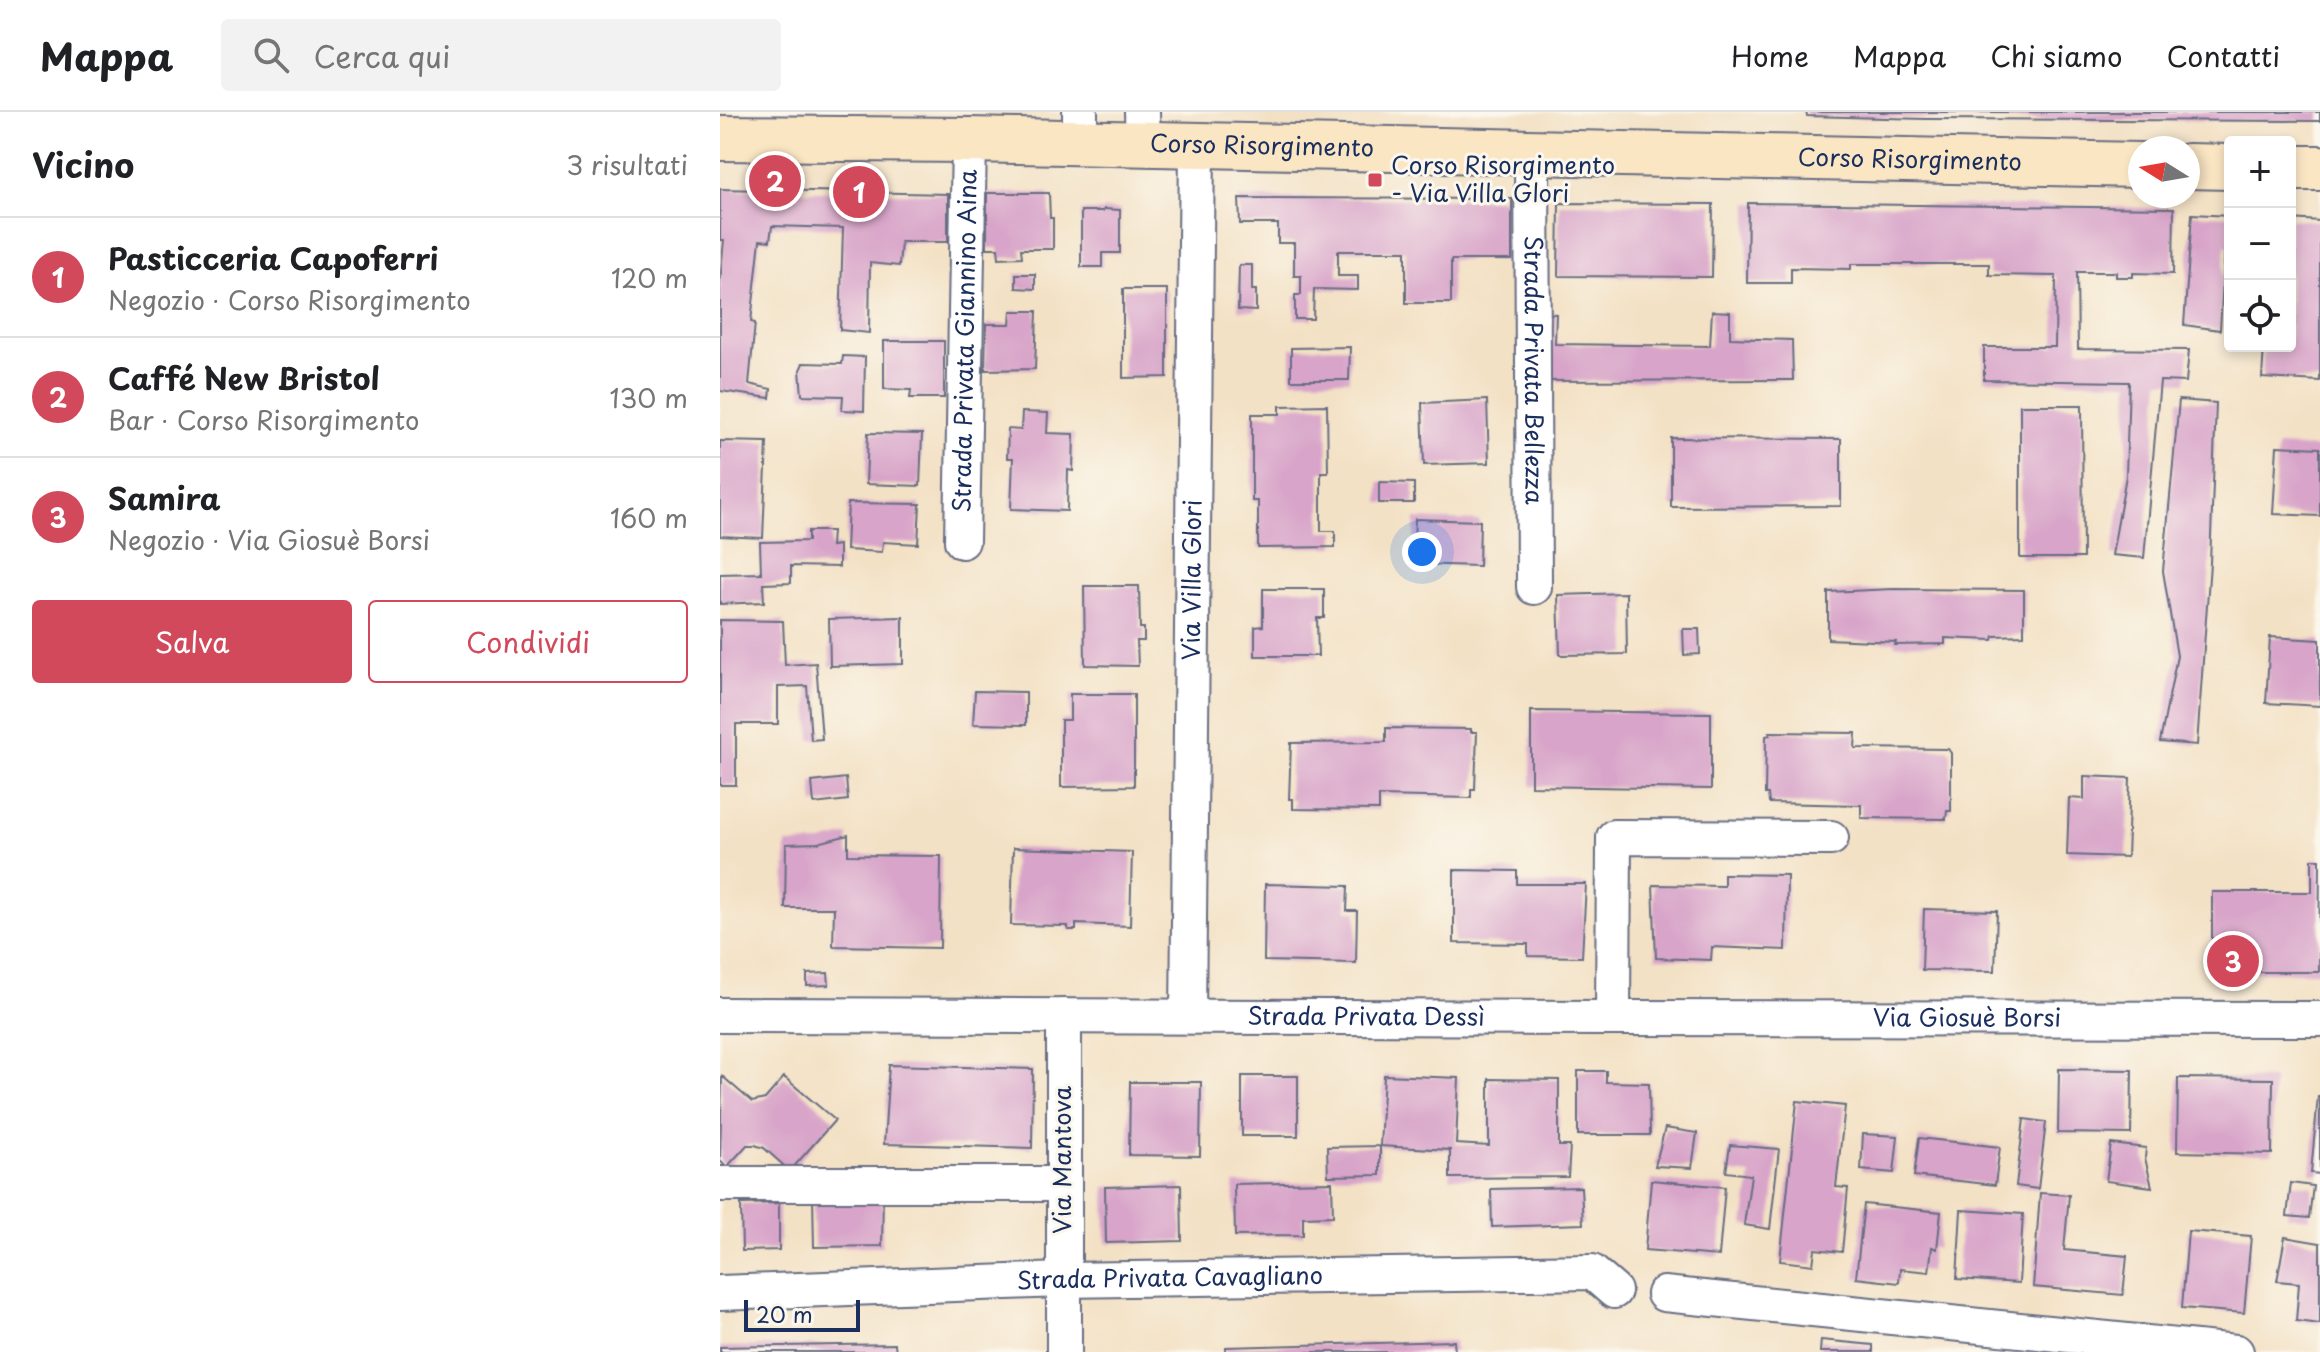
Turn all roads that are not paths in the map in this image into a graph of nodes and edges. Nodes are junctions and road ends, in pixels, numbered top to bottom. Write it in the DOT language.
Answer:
graph roads {
  1 [pos="833,125"];
  2 [pos="1080,127"];
  3 [pos="1142,128"];
  4 [pos="720,138"];
  5 [pos="969,140"];
  6 [pos="1197,145"];
  7 [pos="1532,152"];
  8 [pos="2128,165"];
  9 [pos="2200,166"];
  10 [pos="2224,167"];
  11 [pos="2296,168"];
  12 [pos="2320,168"];
  13 [pos="962,541"];
  14 [pos="1534,587"];
  15 [pos="1831,838"];
  16 [pos="720,1015"];
  17 [pos="1064,1016"];
  18 [pos="1188,1016"];
  19 [pos="1613,1018"];
  20 [pos="2320,1019"];
  21 [pos="720,1184"];
  22 [pos="1062,1184"];
  23 [pos="1062,1280"];
  24 [pos="1614,1291"];
  25 [pos="720,1293"];
  26 [pos="1664,1294"];
  27 [pos="1064,1352"];
  28 [pos="2236,1352"];
  1 -- 4 [label="main road, Corso Risorgimento"];
  1 -- 5 [label="main road, Corso Risorgimento"];
  2 -- 3 [label="main road, Corso Risorgimento"];
  2 -- 5 [label="main road, Corso Risorgimento"];
  3 -- 6 [label="main road, Corso Risorgimento"];
  5 -- 13 [label="street, Strada Privata Giannino Aina"];
  6 -- 7 [label="main road, Corso Risorgimento"];
  6 -- 18 [label="street, Via Villa Glori"];
  7 -- 8 [label="main road, Corso Risorgimento"];
  7 -- 14 [label="street, Strada Privata Bellezza"];
  9 -- 10 [label="main road"];
  11 -- 12 [label="main road"];
  15 -- 19 [label="street"];
  16 -- 17 [label="street, Strada Privata Dessì"];
  17 -- 18 [label="street, Strada Privata Dessì"];
  17 -- 22 [label="street, Via Mantova"];
  18 -- 19 [label="street, Strada Privata Dessì"];
  19 -- 20 [label="street, Via Giosuè Borsi"];
  21 -- 22 [label="street"];
  22 -- 23 [label="street, Via Mantova"];
  23 -- 24 [label="street, Strada Privata Cavagliano"];
  23 -- 25 [label="street, Strada Privata Cavagliano"];
  23 -- 27 [label="street, Via Mantova"];
  26 -- 28 [label="street"];
}
